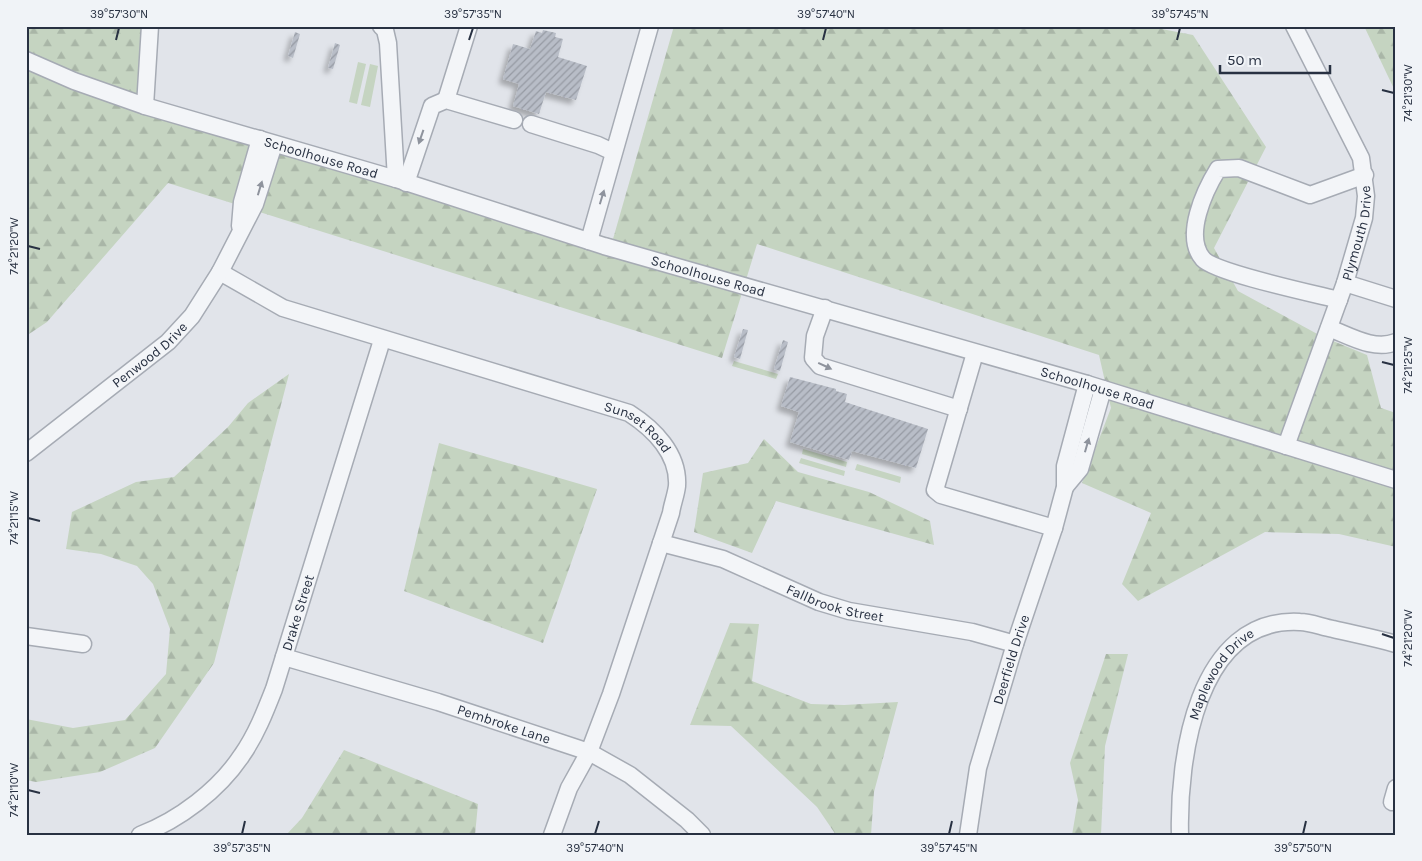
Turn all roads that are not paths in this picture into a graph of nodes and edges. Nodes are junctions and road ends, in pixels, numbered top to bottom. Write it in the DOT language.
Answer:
graph roads {
  1 [pos="150,26"];
  2 [pos="381,26"];
  3 [pos="469,26"];
  4 [pos="650,26"];
  5 [pos="1294,26"];
  6 [pos="26,60"];
  7 [pos="446,100"];
  8 [pos="145,106"];
  9 [pos="514,120"];
  10 [pos="531,124"];
  11 [pos="267,142"];
  12 [pos="613,152"];
  13 [pos="1365,175"];
  14 [pos="401,181"];
  15 [pos="589,241"];
  16 [pos="220,272"];
  17 [pos="1345,283"];
  18 [pos="1396,299"];
  19 [pos="1339,300"];
  20 [pos="825,308"];
  21 [pos="1329,328"];
  22 [pos="382,340"];
  23 [pos="1396,342"];
  24 [pos="975,352"];
  25 [pos="1095,387"];
  26 [pos="959,408"];
  27 [pos="1286,446"];
  28 [pos="26,454"];
  29 [pos="1396,480"];
  30 [pos="1054,528"];
  31 [pos="661,543"];
  32 [pos="26,636"];
  33 [pos="83,644"];
  34 [pos="1015,644"];
  35 [pos="1396,644"];
  36 [pos="284,656"];
  37 [pos="589,752"];
  38 [pos="140,835"];
  39 [pos="552,835"];
  40 [pos="702,835"];
  41 [pos="968,835"];
  42 [pos="1180,835"];
  1 -- 8 [label="street"];
  2 -- 14 [label="street"];
  3 -- 7 [label="street"];
  4 -- 12 [label="street"];
  5 -- 13 [label="street, Plymouth Drive"];
  6 -- 8 [label="street, Schoolhouse Road"];
  7 -- 9 [label="street"];
  7 -- 14 [label="street, one-way"];
  8 -- 11 [label="street, Schoolhouse Road"];
  10 -- 12 [label="street"];
  11 -- 14 [label="street, Schoolhouse Road"];
  11 -- 16 [label="street, Penwood Drive"];
  15 -- 12 [label="street, one-way"];
  13 -- 17 [label="street, Plymouth Drive"];
  13 -- 19 [label="street"];
  14 -- 15 [label="street, Schoolhouse Road"];
  15 -- 20 [label="street, Schoolhouse Road"];
  16 -- 22 [label="street, Sunset Road"];
  16 -- 28 [label="street, Penwood Drive"];
  17 -- 18 [label="street"];
  17 -- 19 [label="street, Plymouth Drive"];
  19 -- 21 [label="street, Plymouth Drive"];
  20 -- 24 [label="street, Schoolhouse Road"];
  20 -- 26 [label="street, one-way"];
  21 -- 23 [label="street"];
  21 -- 27 [label="street, Plymouth Drive"];
  22 -- 31 [label="street, Sunset Road"];
  22 -- 36 [label="street, Drake Street"];
  24 -- 25 [label="street, Schoolhouse Road"];
  24 -- 26 [label="street"];
  25 -- 27 [label="street, Schoolhouse Road"];
  25 -- 30 [label="street, Deerfield Drive"];
  26 -- 30 [label="street"];
  27 -- 29 [label="street, Schoolhouse Road"];
  30 -- 34 [label="street, Deerfield Drive"];
  31 -- 34 [label="street, Fallbrook Street"];
  31 -- 37 [label="street, Sunset Road"];
  32 -- 33 [label="street"];
  34 -- 41 [label="street, Deerfield Drive"];
  35 -- 42 [label="street, Maplewood Drive"];
  36 -- 37 [label="street, Pembroke Lane"];
  36 -- 38 [label="street, Drake Street"];
  37 -- 39 [label="street, Sunset Road"];
  37 -- 40 [label="street, Pembroke Lane"];
}
